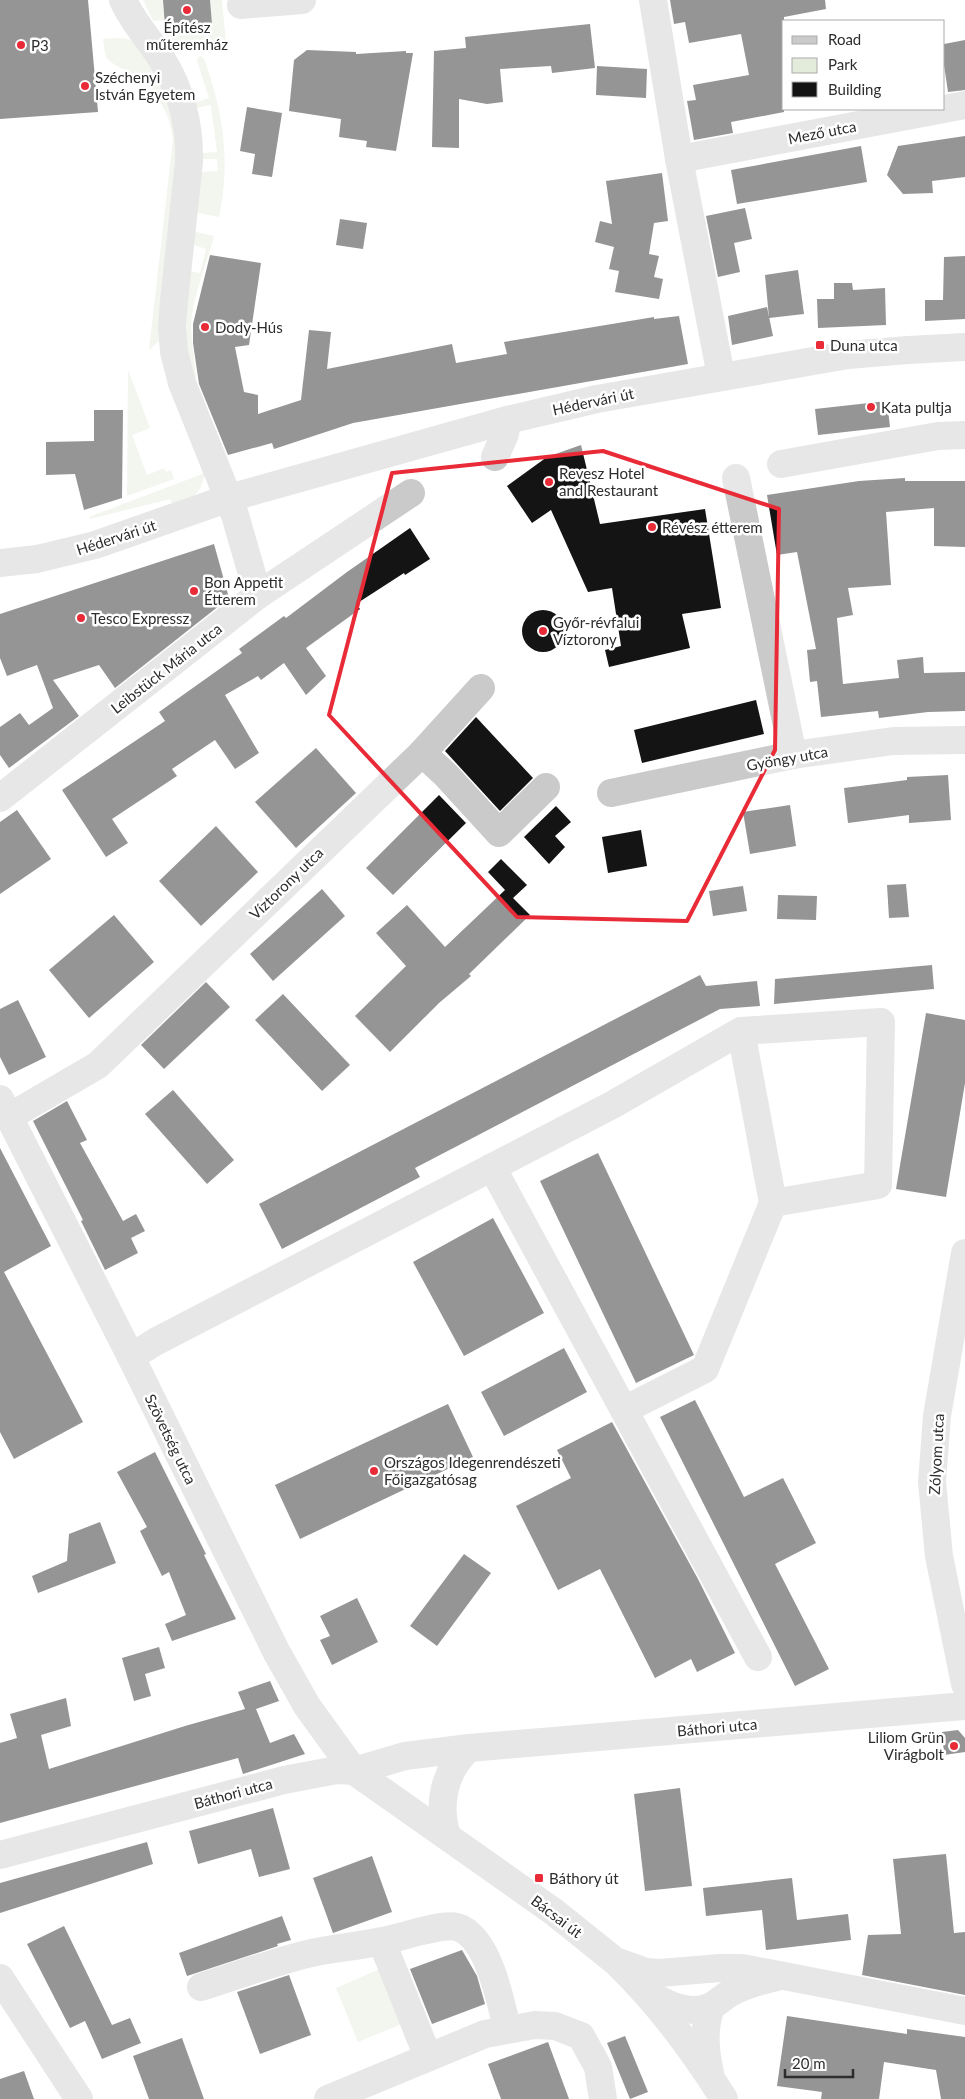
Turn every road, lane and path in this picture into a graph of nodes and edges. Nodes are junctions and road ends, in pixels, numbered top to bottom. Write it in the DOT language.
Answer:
graph roads {
  1 [pos="123,0"];
  2 [pos="302,0"];
  3 [pos="653,0"];
  4 [pos="241,5"];
  5 [pos="965,105"];
  6 [pos="945,109"];
  7 [pos="939,110"];
  8 [pos="679,159"];
  9 [pos="965,347"];
  10 [pos="721,376"];
  11 [pos="507,420"];
  12 [pos="965,435"];
  13 [pos="495,457"];
  14 [pos="781,464"];
  15 [pos="736,478"];
  16 [pos="411,493"];
  17 [pos="229,498"];
  18 [pos="0,563"];
  19 [pos="258,595"];
  20 [pos="480,688"];
  21 [pos="965,740"];
  22 [pos="422,753"];
  23 [pos="793,755"];
  24 [pos="546,786"];
  25 [pos="611,793"];
  26 [pos="0,798"];
  27 [pos="741,1031"];
  28 [pos="5,1108"];
  29 [pos="492,1167"];
  30 [pos="772,1203"];
  31 [pos="965,1254"];
  32 [pos="131,1357"];
  33 [pos="624,1410"];
  34 [pos="758,1657"];
  35 [pos="965,1684"];
  36 [pos="965,1706"];
  37 [pos="469,1748"];
  38 [pos="354,1772"];
  39 [pos="447,1836"];
  40 [pos="0,1855"];
  41 [pos="382,1942"];
  42 [pos="615,1961"];
  43 [pos="788,1976"];
  44 [pos="0,1978"];
  45 [pos="202,1987"];
  46 [pos="645,1990"];
  47 [pos="711,2007"];
  48 [pos="965,2011"];
  49 [pos="507,2029"];
  50 [pos="428,2057"];
  51 [pos="718,2089"];
  52 [pos="80,2099"];
  53 [pos="328,2099"];
  54 [pos="604,2099"];
  1 -- 17 [label="street"];
  2 -- 4 [label="street"];
  3 -- 8 [label="street"];
  5 -- 6 [label="street, Mező utca"];
  7 -- 8 [label="street, Mező utca"];
  8 -- 10 [label="street"];
  9 -- 10 [label="street, Hédervári út"];
  10 -- 11 [label="street, Hédervári út"];
  11 -- 13 [label="street"];
  11 -- 17 [label="street, Hédervári út"];
  12 -- 14 [label="street"];
  15 -- 23 [label="street"];
  16 -- 19 [label="street, Leibstück Mária utca"];
  17 -- 18 [label="street, Hédervári út"];
  17 -- 19 [label="street"];
  19 -- 26 [label="street, Leibstück Mária utca"];
  20 -- 22 [label="street, Víztorony utca"];
  21 -- 23 [label="street, Gyöngy utca"];
  22 -- 24 [label="street"];
  22 -- 28 [label="street, Víztorony utca"];
  23 -- 25 [label="street, Gyöngy utca"];
  27 -- 29 [label="street"];
  27 -- 30 [label="street"];
  27 -- 30 [label="street"];
  28 -- 32 [label="street, Szövetség utca"];
  29 -- 32 [label="street"];
  29 -- 33 [label="street"];
  30 -- 33 [label="street"];
  31 -- 35 [label="street, Zólyom utca"];
  32 -- 38 [label="street, Szövetség utca"];
  33 -- 34 [label="street"];
  36 -- 37 [label="street, Báthori utca"];
  37 -- 38 [label="street, Báthori utca"];
  37 -- 39 [label="street"];
  38 -- 39 [label="street, Bácsai út"];
  38 -- 40 [label="street, Báthori utca"];
  39 -- 42 [label="street, Bácsai út"];
  41 -- 45 [label="street"];
  41 -- 49 [label="street"];
  41 -- 50 [label="street"];
  42 -- 43 [label="street, Bácsai út"];
  42 -- 46 [label="street"];
  43 -- 47 [label="street, Bácsai út"];
  43 -- 48 [label="street, Bácsai út"];
  44 -- 52 [label="street"];
  46 -- 47 [label="street"];
  46 -- 51 [label="street"];
  47 -- 51 [label="street"];
  49 -- 50 [label="street"];
  49 -- 54 [label="street"];
  50 -- 53 [label="street"];
}
